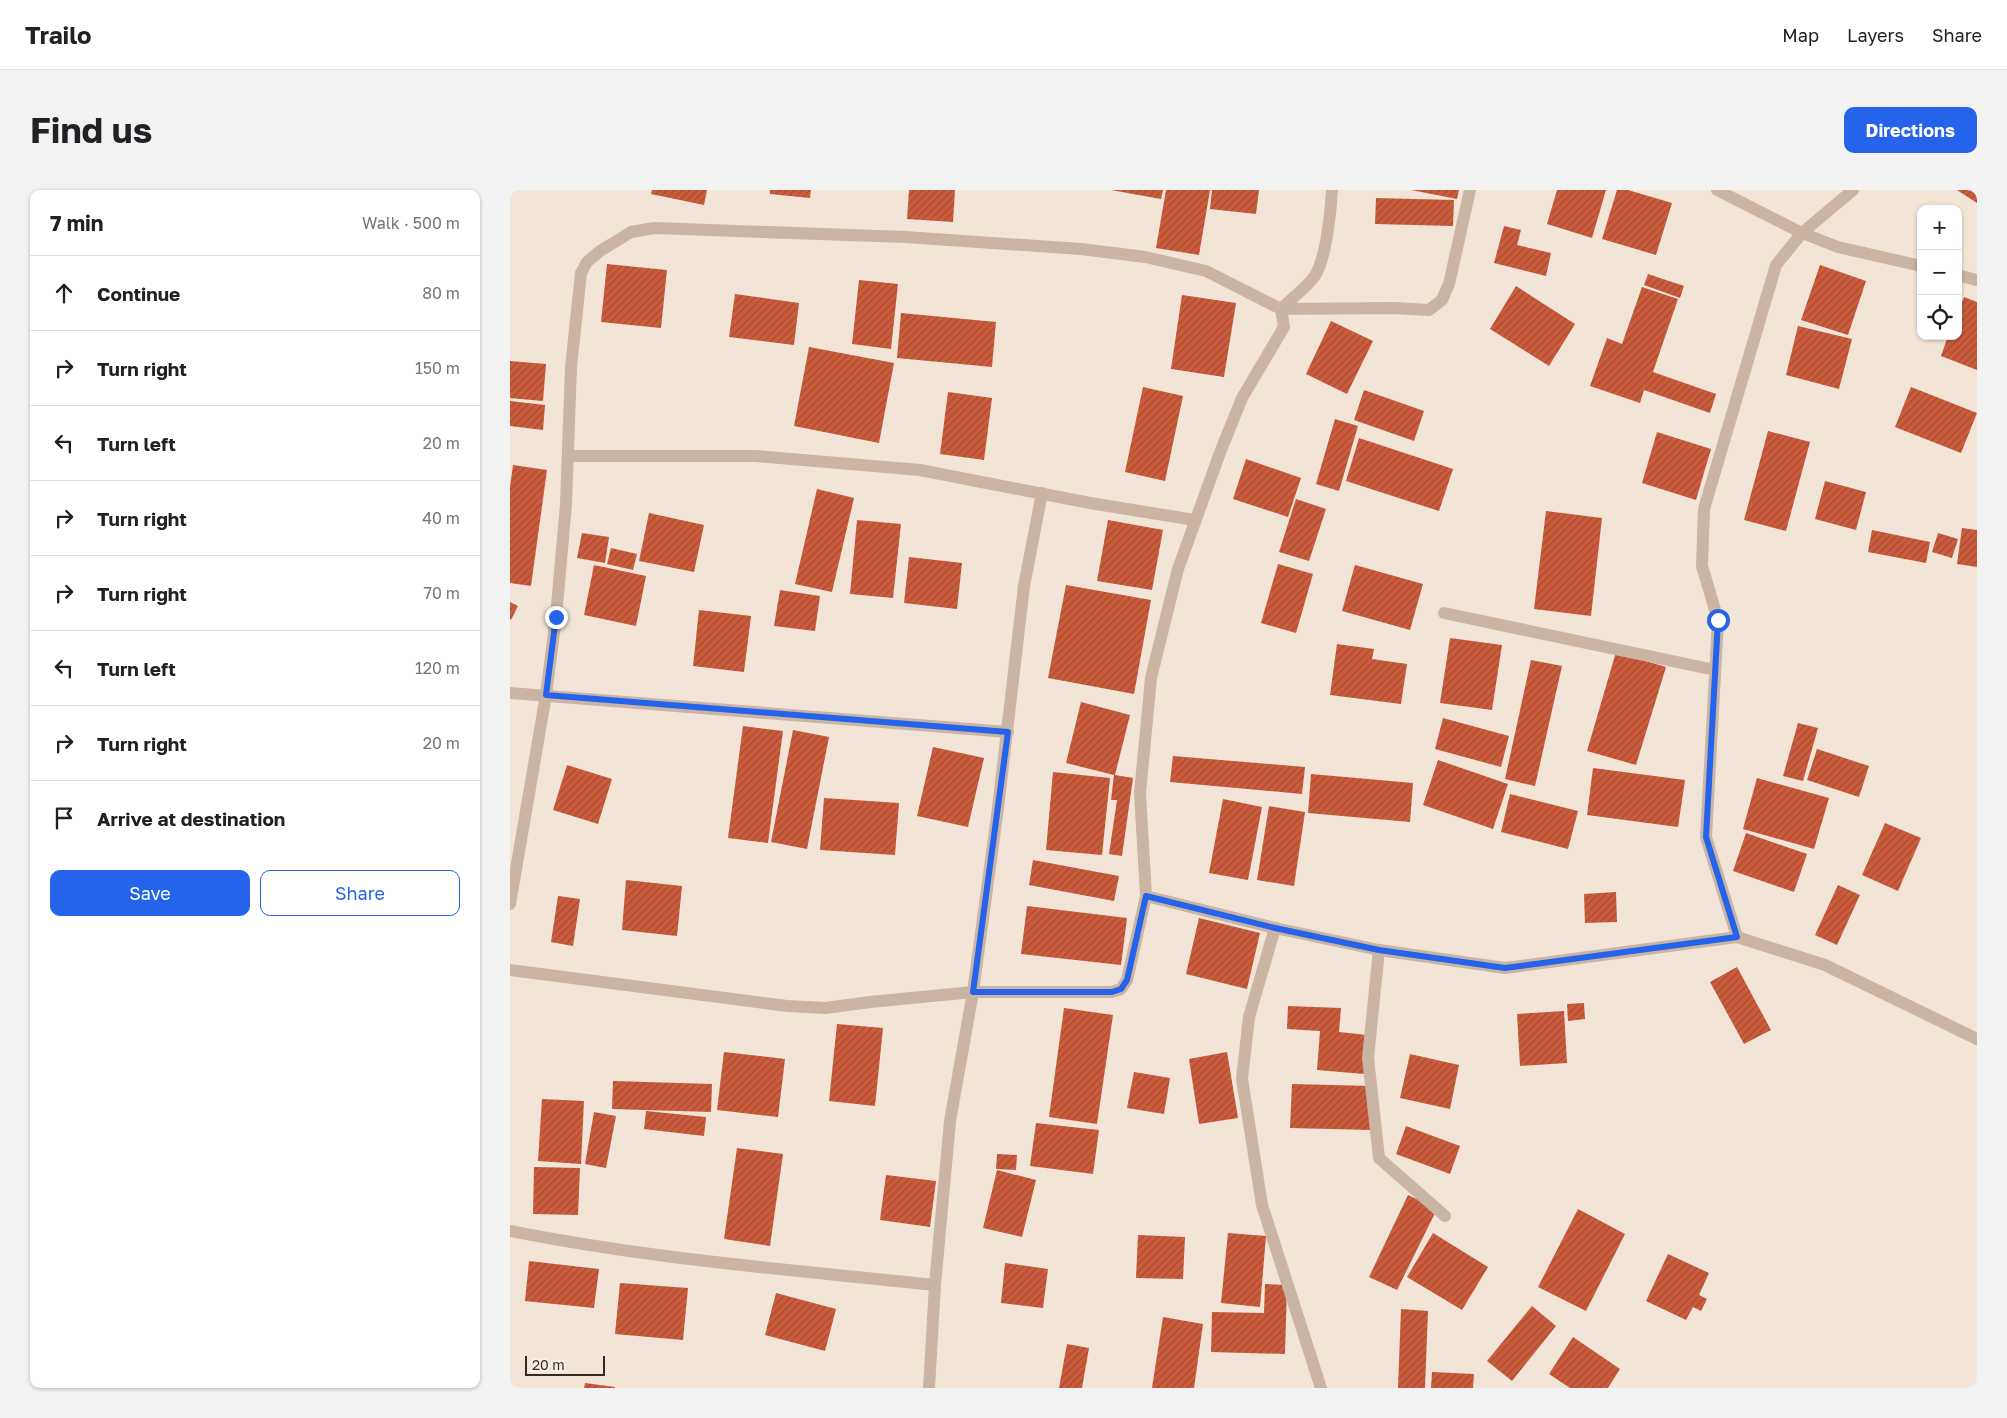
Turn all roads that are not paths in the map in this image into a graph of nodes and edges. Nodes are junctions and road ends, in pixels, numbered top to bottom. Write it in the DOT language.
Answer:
graph roads {
  1 [pos="1332,190"];
  2 [pos="1470,190"];
  3 [pos="1717,190"];
  4 [pos="1853,190"];
  5 [pos="1802,233"];
  6 [pos="1917,265"];
  7 [pos="1962,276"];
  8 [pos="1976,280"];
  9 [pos="1280,309"];
  10 [pos="569,456"];
  11 [pos="1042,493"];
  12 [pos="1195,520"];
  13 [pos="1444,613"];
  14 [pos="1715,670"];
  15 [pos="510,693"];
  16 [pos="546,695"];
  17 [pos="1008,732"];
  18 [pos="1146,896"];
  19 [pos="510,904"];
  20 [pos="1275,928"];
  21 [pos="1737,937"];
  22 [pos="1379,950"];
  23 [pos="510,970"];
  24 [pos="973,992"];
  25 [pos="1977,1039"];
  26 [pos="1445,1216"];
  27 [pos="510,1231"];
  28 [pos="935,1285"];
  29 [pos="929,1388"];
  30 [pos="1321,1388"];
  1 -- 9 [label="street"];
  2 -- 9 [label="street"];
  3 -- 5 [label="street"];
  4 -- 5 [label="street"];
  5 -- 6 [label="street"];
  5 -- 14 [label="street"];
  7 -- 8 [label="street"];
  9 -- 10 [label="street"];
  9 -- 12 [label="street"];
  10 -- 11 [label="street"];
  10 -- 16 [label="street"];
  11 -- 12 [label="street"];
  11 -- 17 [label="street"];
  12 -- 18 [label="street"];
  13 -- 14 [label="street"];
  14 -- 21 [label="street"];
  15 -- 16 [label="street"];
  16 -- 17 [label="street"];
  16 -- 19 [label="street"];
  17 -- 24 [label="street"];
  18 -- 20 [label="street"];
  18 -- 24 [label="street"];
  20 -- 22 [label="street"];
  20 -- 30 [label="street"];
  21 -- 22 [label="street"];
  21 -- 25 [label="street"];
  22 -- 26 [label="street"];
  23 -- 24 [label="street"];
  24 -- 28 [label="street"];
  27 -- 28 [label="street"];
  28 -- 29 [label="street"];
}
